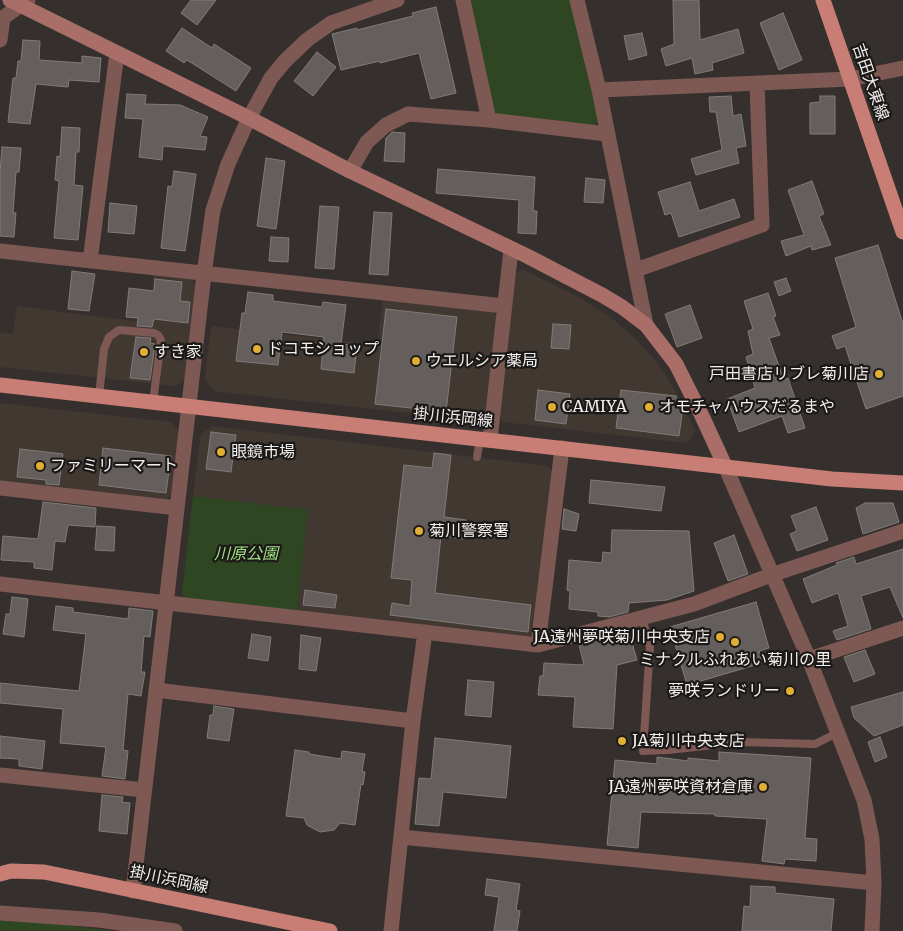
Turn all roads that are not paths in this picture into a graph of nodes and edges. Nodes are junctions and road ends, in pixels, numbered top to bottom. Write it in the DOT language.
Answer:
graph roads {
  1 [pos="396,0"];
  2 [pos="463,0"];
  3 [pos="577,0"];
  4 [pos="823,0"];
  5 [pos="20,2"];
  6 [pos="1,19"];
  7 [pos="0,40"];
  8 [pos="118,53"];
  9 [pos="903,68"];
  10 [pos="850,79"];
  11 [pos="757,84"];
  12 [pos="599,90"];
  13 [pos="249,118"];
  14 [pos="489,120"];
  15 [pos="607,134"];
  16 [pos="350,171"];
  17 [pos="903,232"];
  18 [pos="511,249"];
  19 [pos="0,251"];
  20 [pos="90,261"];
  21 [pos="636,270"];
  22 [pos="204,274"];
  23 [pos="504,306"];
  24 [pos="646,326"];
  25 [pos="0,385"];
  26 [pos="99,396"];
  27 [pos="153,402"];
  28 [pos="190,406"];
  29 [pos="485,439"];
  30 [pos="562,448"];
  31 [pos="477,457"];
  32 [pos="725,466"];
  33 [pos="903,483"];
  34 [pos="0,488"];
  35 [pos="177,508"];
  36 [pos="903,531"];
  37 [pos="771,575"];
  38 [pos="0,584"];
  39 [pos="166,602"];
  40 [pos="642,618"];
  41 [pos="903,628"];
  42 [pos="425,632"];
  43 [pos="538,645"];
  44 [pos="809,659"];
  45 [pos="156,690"];
  46 [pos="413,721"];
  47 [pos="837,733"];
  48 [pos="0,775"];
  49 [pos="144,790"];
  50 [pos="401,837"];
  51 [pos="0,874"];
  52 [pos="874,883"];
  53 [pos="133,891"];
  54 [pos="0,914"];
  55 [pos="175,931"];
  56 [pos="330,931"];
  57 [pos="391,931"];
  58 [pos="872,931"];
  1 -- 13 [label="street"];
  2 -- 14 [label="street"];
  3 -- 12 [label="street"];
  4 -- 10 [label="main road, 吉田大東線"];
  5 -- 6 [label="street"];
  5 -- 8 [label="street"];
  6 -- 7 [label="street"];
  8 -- 13 [label="street"];
  8 -- 20 [label="street"];
  9 -- 10 [label="street"];
  10 -- 11 [label="street"];
  10 -- 17 [label="main road, 吉田大東線"];
  11 -- 12 [label="street"];
  11 -- 21 [label="street"];
  12 -- 15 [label="street"];
  13 -- 16 [label="street"];
  13 -- 22 [label="street"];
  14 -- 15 [label="street"];
  14 -- 16 [label="street"];
  15 -- 21 [label="street"];
  16 -- 18 [label="street"];
  18 -- 23 [label="street"];
  18 -- 24 [label="street"];
  19 -- 20 [label="street"];
  20 -- 22 [label="street"];
  21 -- 24 [label="street"];
  22 -- 23 [label="street"];
  22 -- 28 [label="street"];
  23 -- 29 [label="street"];
  24 -- 32 [label="street"];
  25 -- 26 [label="main road, 掛川浜岡線"];
  26 -- 27 [label="main road, 掛川浜岡線"];
  26 -- 27 [label="lane"];
  27 -- 28 [label="main road, 掛川浜岡線"];
  28 -- 29 [label="main road, 掛川浜岡線"];
  28 -- 35 [label="street"];
  29 -- 30 [label="main road, 掛川浜岡線"];
  29 -- 31 [label="lane"];
  30 -- 32 [label="main road, 掛川浜岡線"];
  30 -- 43 [label="street"];
  32 -- 33 [label="main road, 掛川浜岡線"];
  32 -- 37 [label="street"];
  34 -- 35 [label="street"];
  35 -- 39 [label="street"];
  36 -- 37 [label="street"];
  37 -- 40 [label="street"];
  37 -- 44 [label="street"];
  38 -- 39 [label="street"];
  39 -- 42 [label="street"];
  39 -- 45 [label="street"];
  40 -- 43 [label="street"];
  40 -- 47 [label="lane"];
  41 -- 44 [label="street"];
  42 -- 43 [label="street"];
  42 -- 46 [label="street"];
  44 -- 47 [label="street"];
  45 -- 46 [label="street"];
  45 -- 49 [label="street"];
  46 -- 50 [label="street"];
  47 -- 52 [label="street"];
  48 -- 49 [label="street"];
  49 -- 53 [label="street"];
  50 -- 52 [label="street"];
  50 -- 57 [label="street"];
  51 -- 53 [label="main road, 掛川浜岡線"];
  52 -- 58 [label="street"];
  53 -- 56 [label="main road, 掛川浜岡線"];
  54 -- 55 [label="street"];
}
